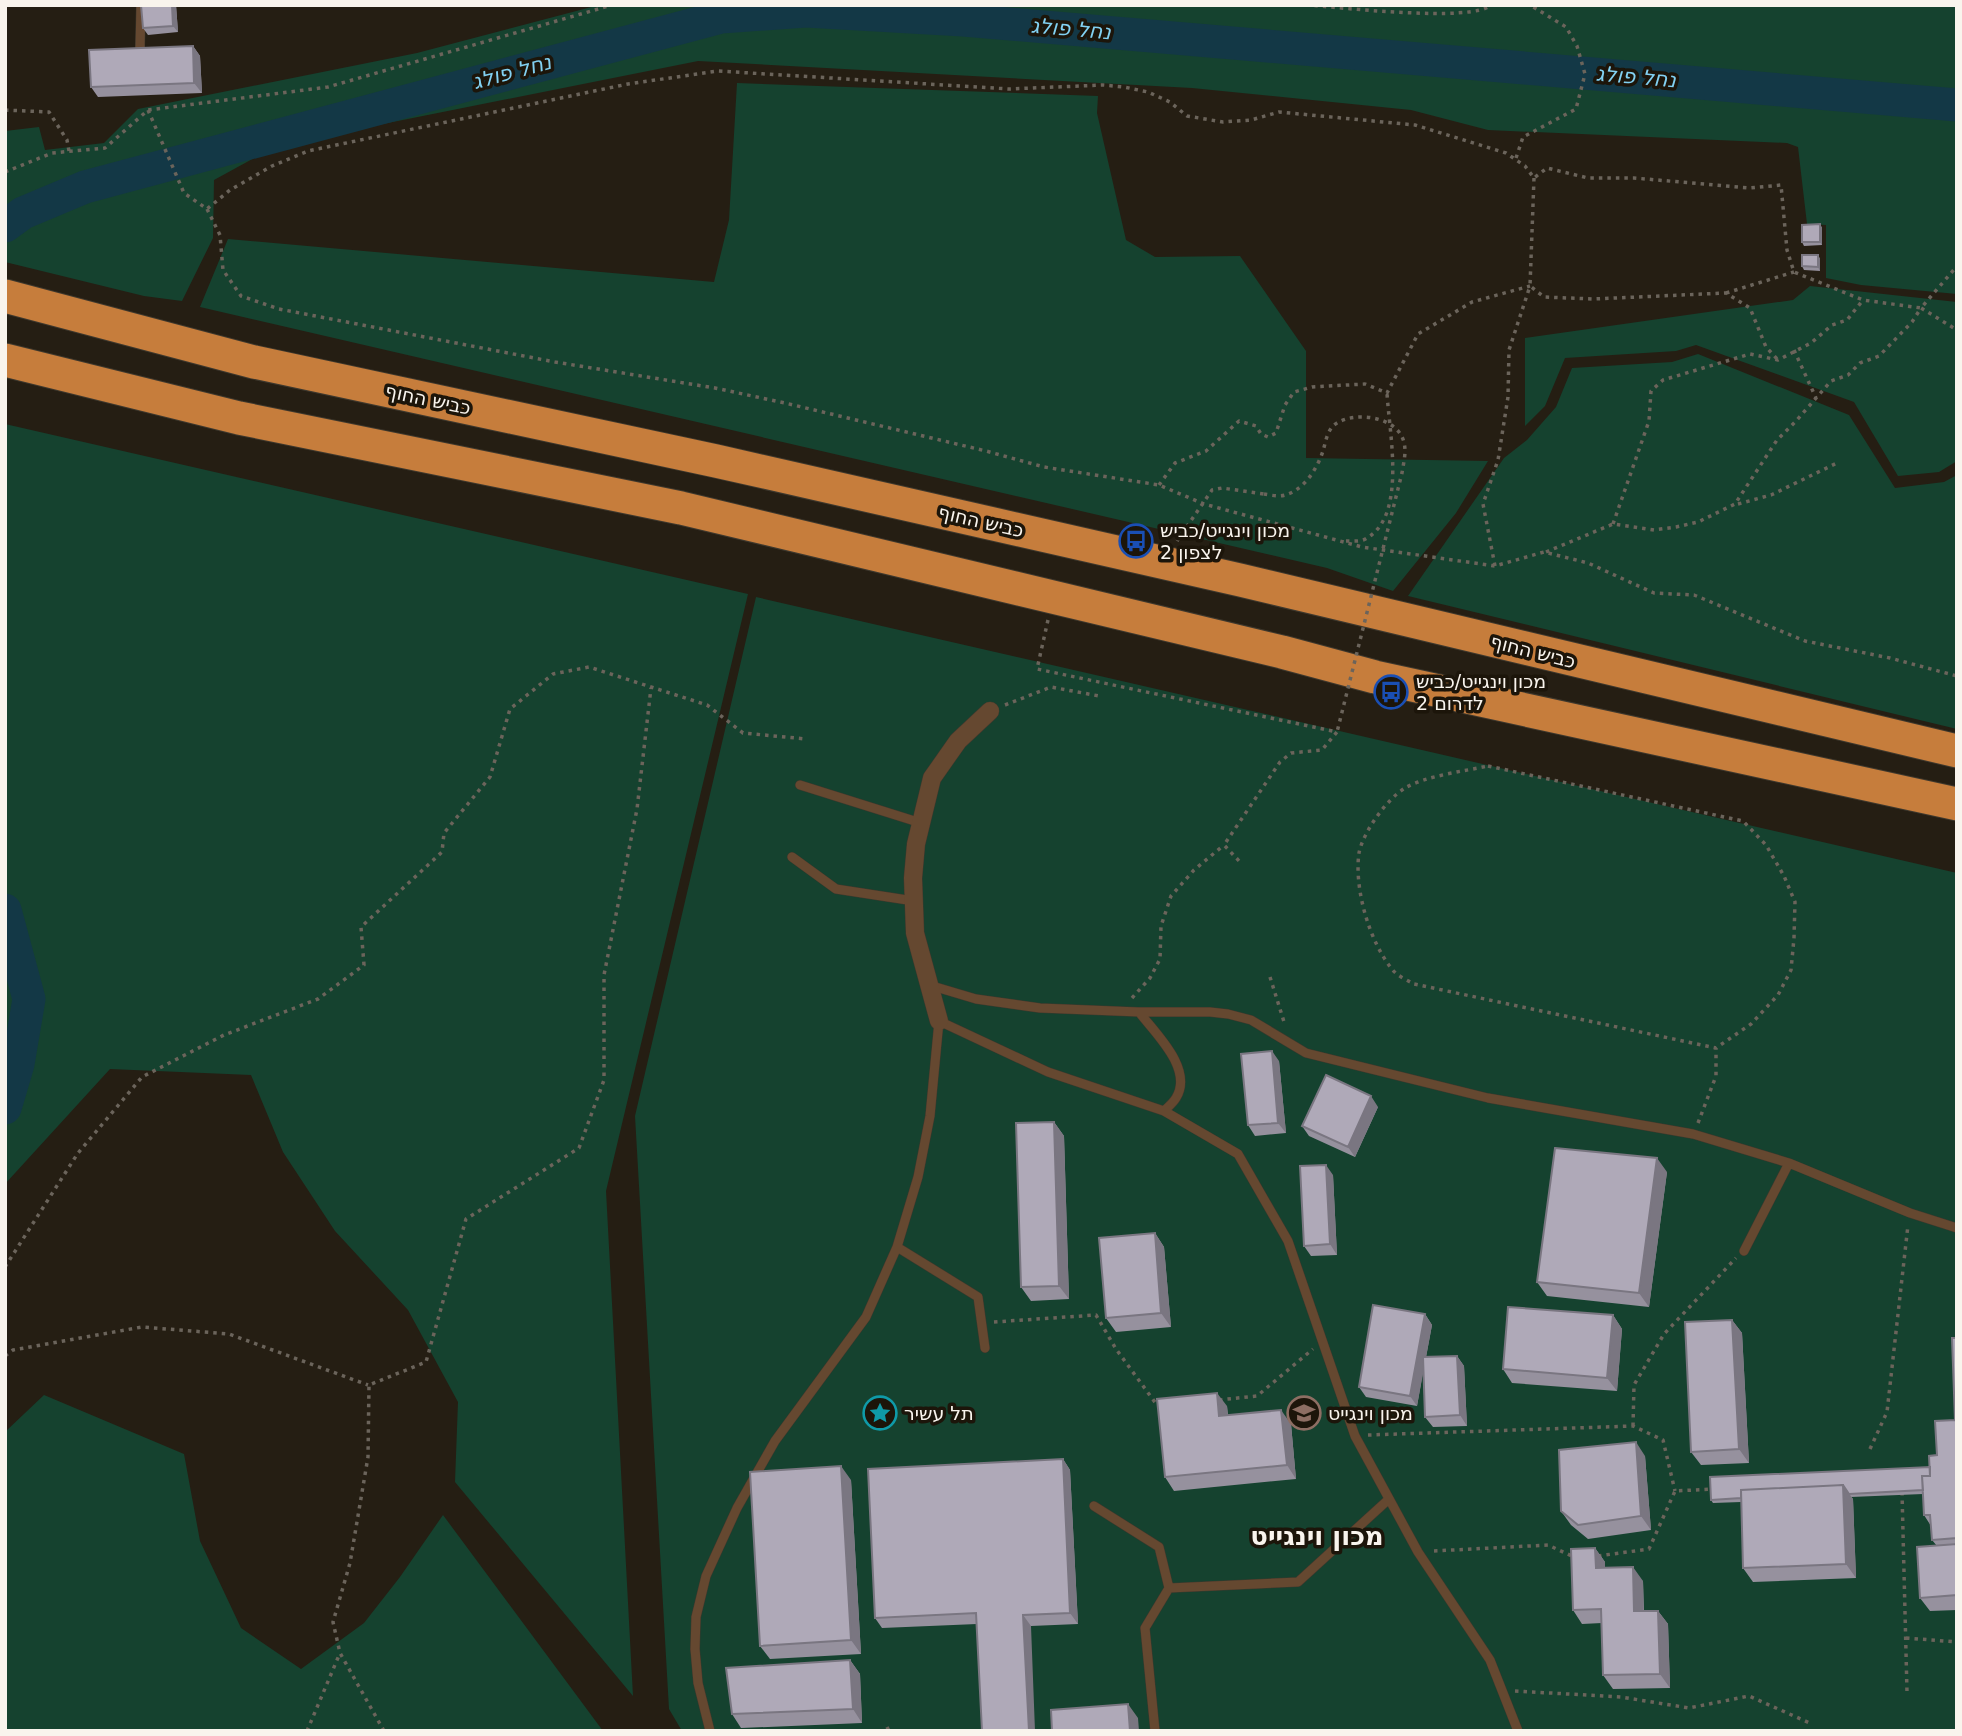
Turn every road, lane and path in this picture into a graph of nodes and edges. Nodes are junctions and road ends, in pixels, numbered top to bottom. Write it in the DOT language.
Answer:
graph roads {
  1 [pos="141,5"];
  2 [pos="612,5"];
  3 [pos="1306,5"];
  4 [pos="1491,5"];
  5 [pos="1530,5"];
  6 [pos="140,47"];
  7 [pos="5,110"];
  8 [pos="148,110"];
  9 [pos="69,151"];
  10 [pos="1516,158"];
  11 [pos="5,172"];
  12 [pos="1534,178"];
  13 [pos="207,209"];
  14 [pos="1957,266"];
  15 [pos="1794,272"];
  16 [pos="1530,286"];
  17 [pos="1726,293"];
  18 [pos="12,299"];
  19 [pos="1863,300"];
  20 [pos="1921,307"];
  21 [pos="1957,330"];
  22 [pos="1794,350"];
  23 [pos="5,360"];
  24 [pos="1778,360"];
  25 [pos="1387,393"];
  26 [pos="1816,398"];
  27 [pos="1839,462"];
  28 [pos="1159,485"];
  29 [pos="1204,504"];
  30 [pos="1735,504"];
  31 [pos="1613,524"];
  32 [pos="1340,542"];
  33 [pos="1544,552"];
  34 [pos="1161,562"];
  35 [pos="1495,566"];
  36 [pos="1053,598"];
  37 [pos="1957,676"];
  38 [pos="651,688"];
  39 [pos="1099,696"];
  40 [pos="990,712"];
  41 [pos="1337,732"];
  42 [pos="806,739"];
  43 [pos="1957,751"];
  44 [pos="800,785"];
  45 [pos="1957,804"];
  46 [pos="921,822"];
  47 [pos="1224,845"];
  48 [pos="792,857"];
  49 [pos="1241,863"];
  50 [pos="914,901"];
  51 [pos="1270,977"];
  52 [pos="928,985"];
  53 [pos="1116,1011"];
  54 [pos="1139,1012"];
  55 [pos="939,1021"];
  56 [pos="1291,1043"];
  57 [pos="1716,1048"];
  58 [pos="1164,1111"];
  59 [pos="1693,1134"];
  60 [pos="1788,1163"];
  61 [pos="1910,1213"];
  62 [pos="1957,1228"];
  63 [pos="897,1247"];
  64 [pos="1744,1251"];
  65 [pos="5,1267"];
  66 [pos="981,1323"];
  67 [pos="1321,1342"];
  68 [pos="985,1348"];
  69 [pos="5,1356"];
  70 [pos="369,1385"];
  71 [pos="1207,1401"];
  72 [pos="1170,1404"];
  73 [pos="1633,1426"];
  74 [pos="1355,1436"];
  75 [pos="1870,1448"];
  76 [pos="1715,1489"];
  77 [pos="1675,1492"];
  78 [pos="1902,1492"];
  79 [pos="1389,1499"];
  80 [pos="1094,1506"];
  81 [pos="1418,1552"];
  82 [pos="1589,1557"];
  83 [pos="1577,1559"];
  84 [pos="1169,1588"];
  85 [pos="1906,1638"];
  86 [pos="1957,1642"];
  87 [pos="340,1653"];
  88 [pos="1502,1690"];
  89 [pos="1907,1692"];
  90 [pos="1812,1724"];
  91 [pos="307,1731"];
  92 [pos="384,1731"];
  93 [pos="710,1731"];
  94 [pos="1155,1731"];
  95 [pos="1518,1731"];
  1 -- 6 [label="lane"];
  2 -- 8 [label="path"];
  3 -- 4 [label="path"];
  5 -- 10 [label="path"];
  7 -- 9 [label="path"];
  8 -- 9 [label="path"];
  8 -- 13 [label="path"];
  9 -- 11 [label="path"];
  10 -- 12 [label="path"];
  10 -- 13 [label="path"];
  12 -- 15 [label="path"];
  12 -- 16 [label="path"];
  13 -- 28 [label="path"];
  14 -- 20 [label="path"];
  15 -- 17 [label="path"];
  15 -- 19 [label="path"];
  16 -- 17 [label="path"];
  16 -- 25 [label="path"];
  16 -- 35 [label="path"];
  17 -- 24 [label="path"];
  18 -- 34 [label="highway, כביש החוף"];
  19 -- 20 [label="path"];
  19 -- 22 [label="path"];
  20 -- 21 [label="path"];
  20 -- 26 [label="path"];
  22 -- 24 [label="path"];
  22 -- 26 [label="path"];
  23 -- 36 [label="highway"];
  24 -- 31 [label="path"];
  25 -- 28 [label="path"];
  25 -- 32 [label="path"];
  26 -- 30 [label="path"];
  27 -- 30 [label="path"];
  28 -- 29 [label="path"];
  29 -- 32 [label="path"];
  29 -- 34 [label="path"];
  29 -- 41 [label="path, bridge"];
  30 -- 31 [label="path"];
  31 -- 33 [label="path"];
  32 -- 35 [label="path"];
  33 -- 35 [label="path"];
  33 -- 37 [label="path"];
  34 -- 43 [label="highway, כביש החוף"];
  36 -- 41 [label="path"];
  36 -- 45 [label="highway"];
  38 -- 42 [label="path"];
  38 -- 65 [label="path"];
  38 -- 70 [label="path"];
  39 -- 40 [label="path"];
  40 -- 46 [label="street"];
  41 -- 47 [label="path"];
  44 -- 46 [label="lane"];
  46 -- 50 [label="street"];
  47 -- 49 [label="path"];
  47 -- 53 [label="path"];
  48 -- 50 [label="lane"];
  50 -- 52 [label="street"];
  51 -- 56 [label="path"];
  52 -- 53 [label="lane"];
  52 -- 55 [label="street"];
  53 -- 54 [label="lane"];
  54 -- 56 [label="lane"];
  54 -- 58 [label="lane"];
  55 -- 58 [label="lane"];
  55 -- 63 [label="lane"];
  56 -- 59 [label="lane"];
  57 -- 57 [label="path"];
  57 -- 59 [label="path"];
  58 -- 67 [label="lane"];
  59 -- 60 [label="lane"];
  60 -- 61 [label="lane"];
  60 -- 64 [label="lane"];
  61 -- 62 [label="lane"];
  61 -- 75 [label="path"];
  63 -- 66 [label="lane"];
  63 -- 93 [label="lane"];
  64 -- 73 [label="path"];
  66 -- 68 [label="lane"];
  66 -- 72 [label="path"];
  67 -- 71 [label="path"];
  67 -- 74 [label="lane"];
  69 -- 70 [label="path"];
  70 -- 87 [label="path"];
  73 -- 74 [label="path"];
  73 -- 77 [label="path"];
  74 -- 79 [label="lane"];
  76 -- 77 [label="path"];
  77 -- 82 [label="path"];
  78 -- 85 [label="path"];
  79 -- 81 [label="lane"];
  79 -- 84 [label="lane"];
  80 -- 84 [label="lane"];
  81 -- 83 [label="path"];
  81 -- 88 [label="lane"];
  84 -- 94 [label="lane"];
  85 -- 86 [label="path"];
  85 -- 89 [label="path"];
  87 -- 91 [label="path"];
  87 -- 92 [label="path"];
  88 -- 90 [label="path"];
  88 -- 95 [label="lane"];
}
